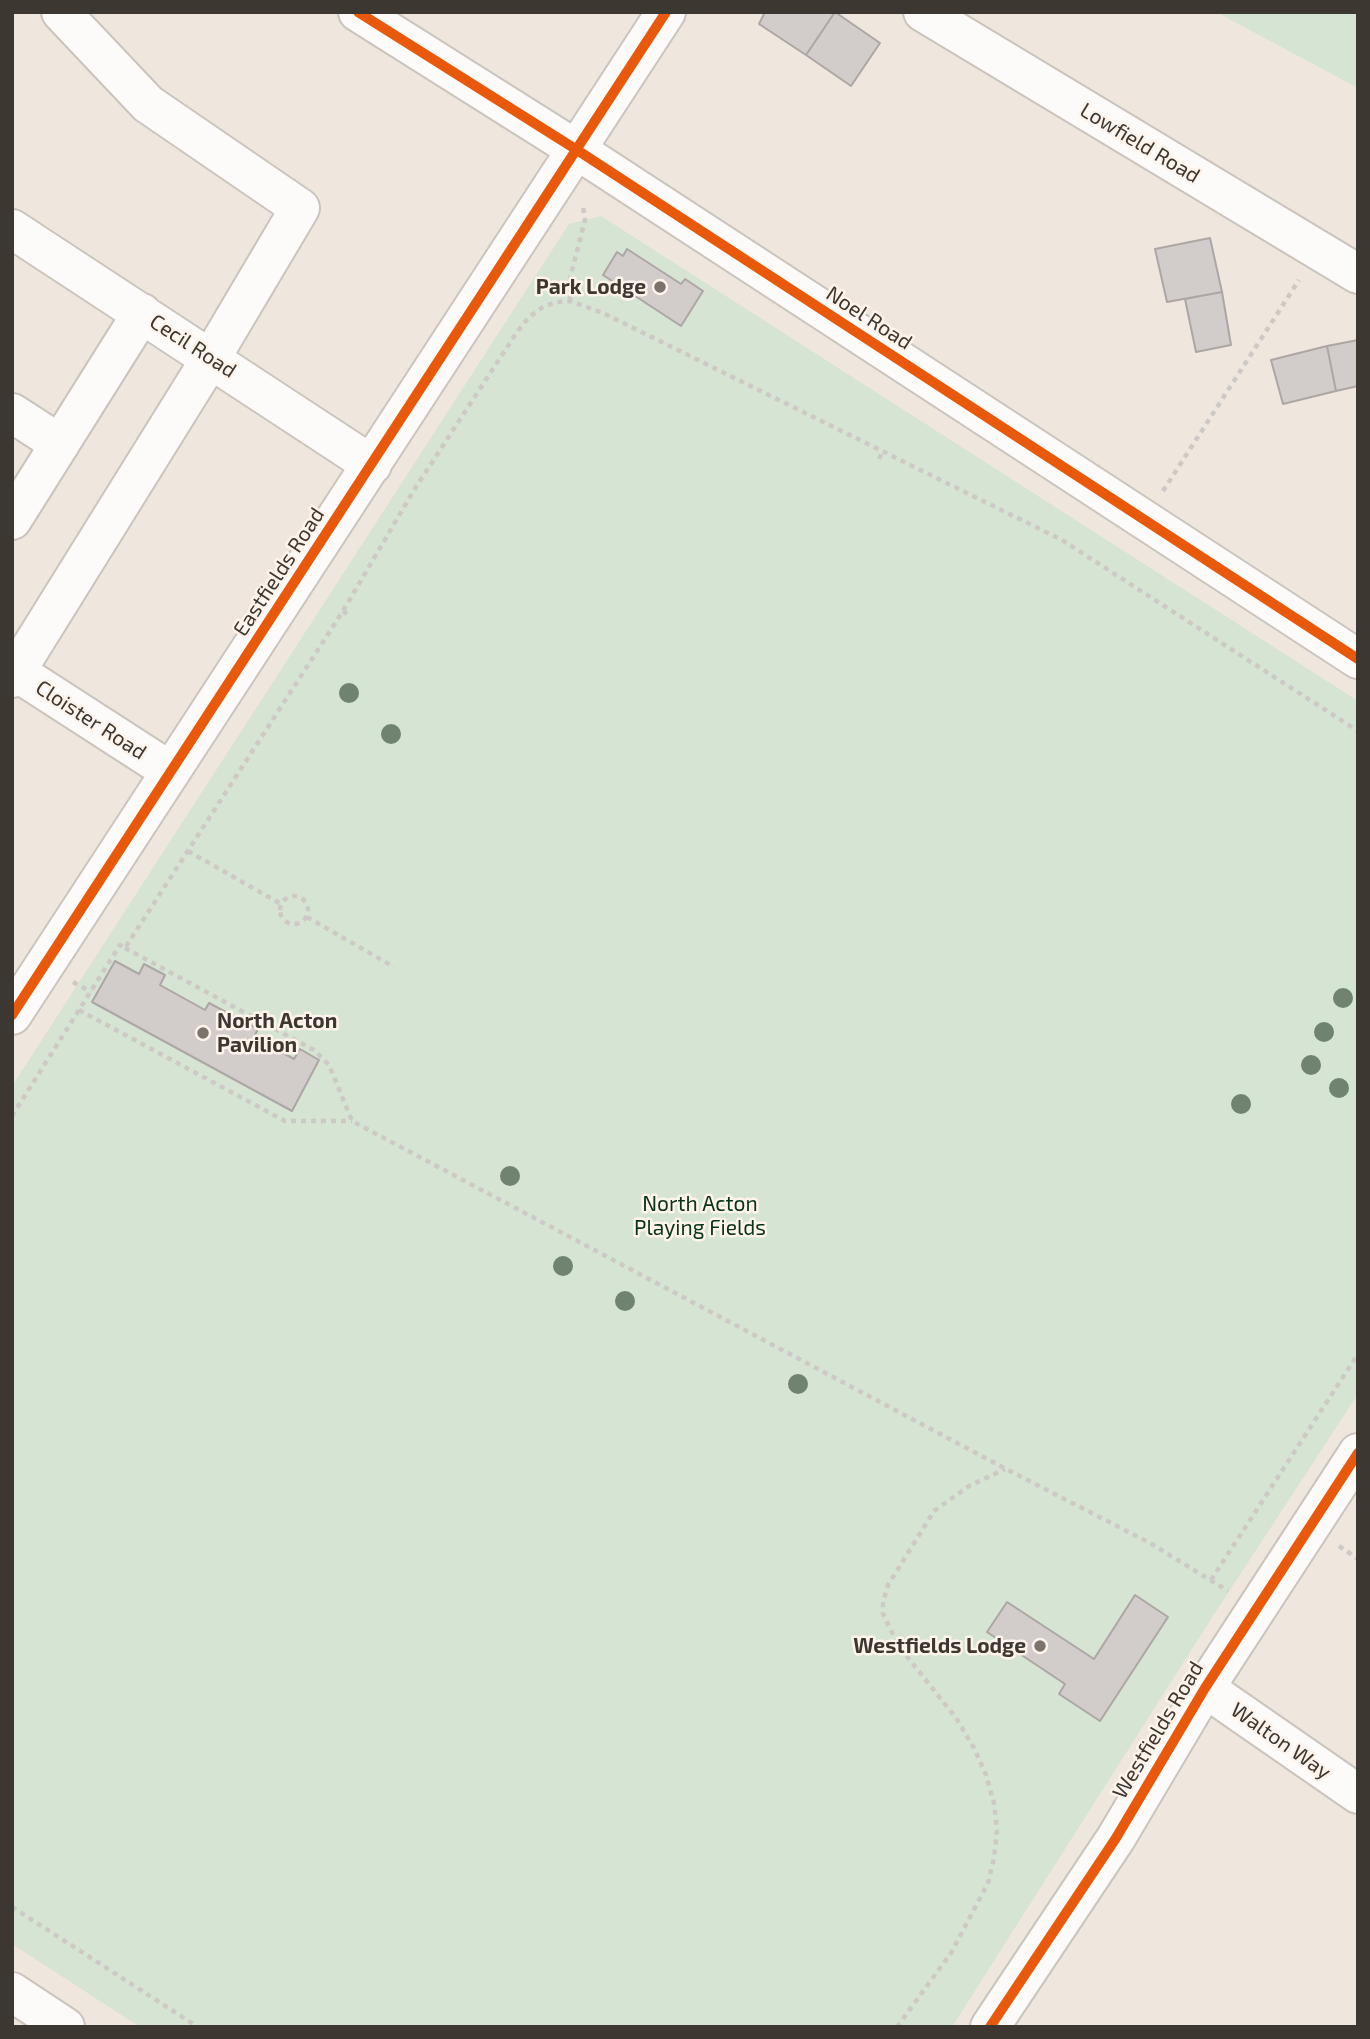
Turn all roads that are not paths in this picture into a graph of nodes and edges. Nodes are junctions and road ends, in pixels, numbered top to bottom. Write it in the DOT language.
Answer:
graph roads {
  1 [pos="61,12"];
  2 [pos="358,12"];
  3 [pos="666,12"];
  4 [pos="923,12"];
  5 [pos="578,150"];
  6 [pos="12,229"];
  7 [pos="1358,274"];
  8 [pos="142,313"];
  9 [pos="211,358"];
  10 [pos="12,413"];
  11 [pos="60,444"];
  12 [pos="372,465"];
  13 [pos="12,520"];
  14 [pos="1358,659"];
  15 [pos="14,672"];
  16 [pos="170,771"];
  17 [pos="12,1015"];
  18 [pos="1358,1453"];
  19 [pos="1205,1688"];
  20 [pos="1358,1794"];
  21 [pos="12,1992"];
  22 [pos="65,2027"];
  23 [pos="990,2027"];
  1 -- 9 [label="street"];
  2 -- 5 [label="street, Noel Road"];
  3 -- 5 [label="street"];
  4 -- 7 [label="street, Lowfield Road"];
  5 -- 12 [label="street, Eastfields Road"];
  5 -- 14 [label="street, Noel Road"];
  6 -- 8 [label="street, Cecil Road"];
  8 -- 9 [label="street, Cecil Road"];
  8 -- 11 [label="street"];
  9 -- 12 [label="street, Cecil Road"];
  9 -- 15 [label="street"];
  10 -- 11 [label="street"];
  11 -- 13 [label="street"];
  12 -- 16 [label="street, Eastfields Road"];
  15 -- 16 [label="street, Cloister Road"];
  16 -- 17 [label="street, Eastfields Road"];
  18 -- 19 [label="street, Westfields Road"];
  19 -- 20 [label="street, Walton Way"];
  19 -- 23 [label="street, Westfields Road"];
  21 -- 22 [label="street"];
}
